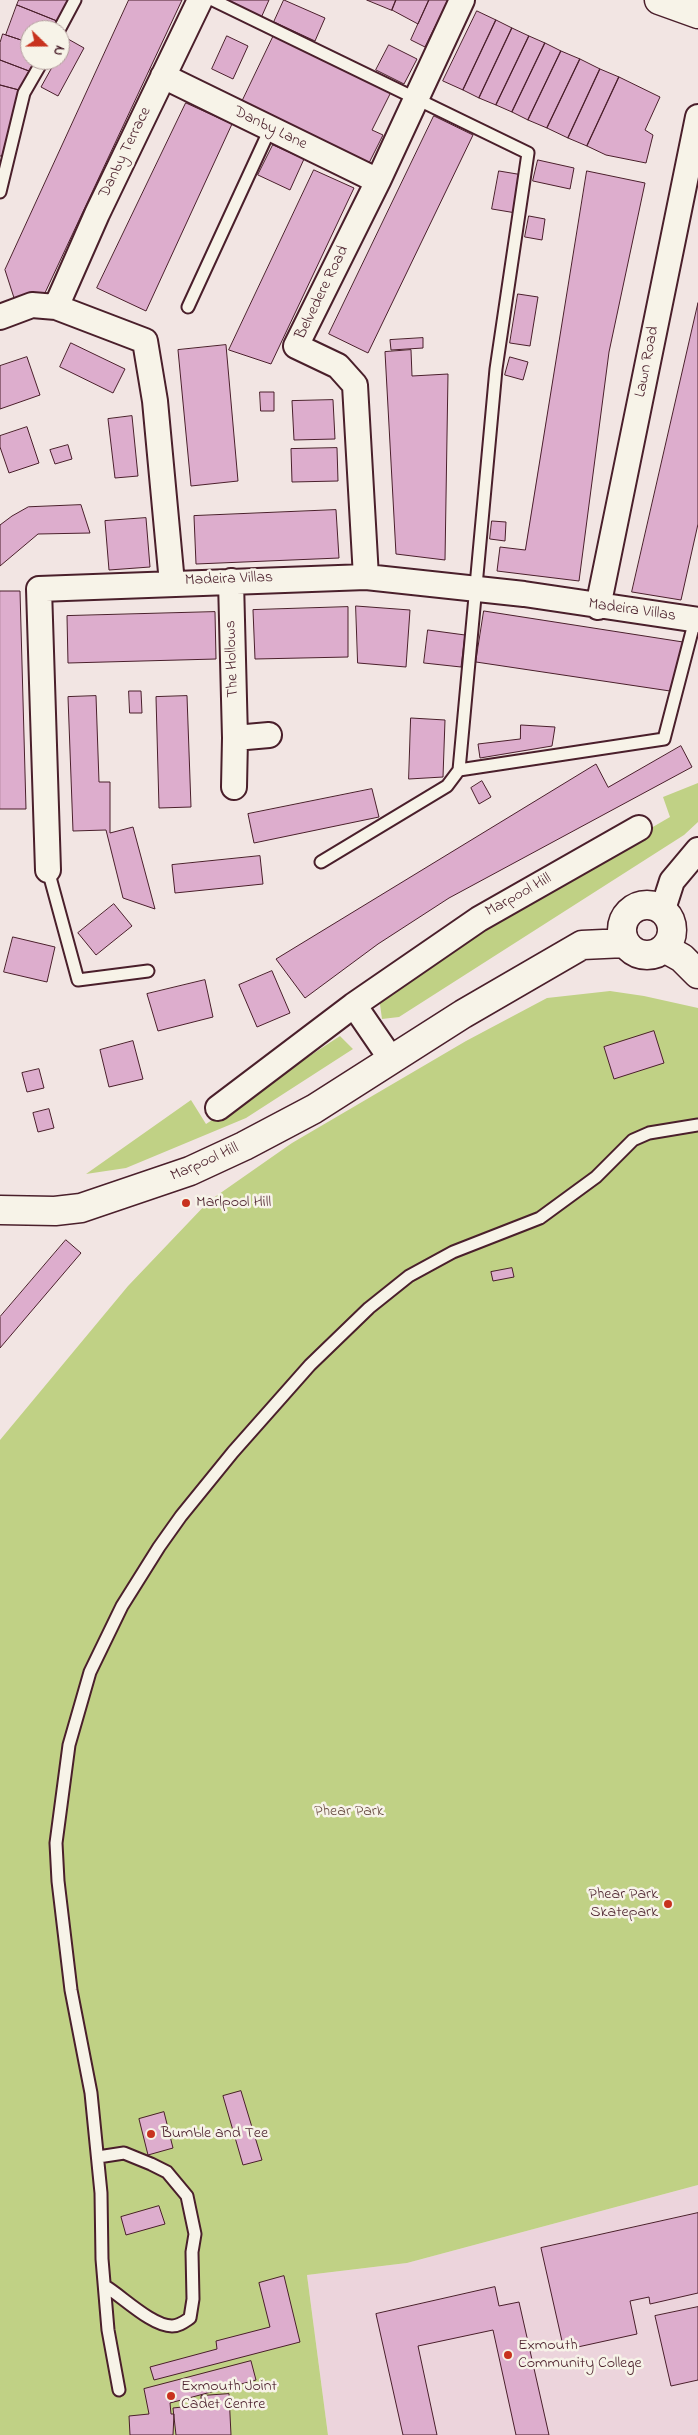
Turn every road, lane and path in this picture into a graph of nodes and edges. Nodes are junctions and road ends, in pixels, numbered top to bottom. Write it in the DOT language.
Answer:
graph roads {
  1 [pos="76,0"];
  2 [pos="200,0"];
  3 [pos="213,0"];
  4 [pos="462,0"];
  5 [pos="659,0"];
  6 [pos="698,14"];
  7 [pos="65,20"];
  8 [pos="37,70"];
  9 [pos="163,76"];
  10 [pos="417,100"];
  11 [pos="698,117"];
  12 [pos="270,129"];
  13 [pos="378,181"];
  14 [pos="0,192"];
  15 [pos="188,306"];
  16 [pos="56,307"];
  17 [pos="0,317"];
  18 [pos="366,577"];
  19 [pos="231,581"];
  20 [pos="172,583"];
  21 [pos="476,588"];
  22 [pos="598,607"];
  23 [pos="697,616"];
  24 [pos="270,735"];
  25 [pos="235,738"];
  26 [pos="459,770"];
  27 [pos="234,787"];
  28 [pos="639,828"];
  29 [pos="698,850"];
  30 [pos="321,862"];
  31 [pos="48,870"];
  32 [pos="663,909"];
  33 [pos="625,943"];
  34 [pos="666,949"];
  35 [pos="148,971"];
  36 [pos="698,974"];
  37 [pos="354,1005"];
  38 [pos="391,1059"];
  39 [pos="218,1108"];
  40 [pos="698,1125"];
  41 [pos="0,1210"];
  42 [pos="98,2157"];
  43 [pos="105,2286"];
  44 [pos="119,2390"];
  1 -- 7 [label="lane"];
  2 -- 9 [label="street, Danby Terrace"];
  3 -- 10 [label="lane"];
  4 -- 10 [label="street, Belvedere Road"];
  5 -- 6 [label="street"];
  8 -- 14 [label="lane"];
  9 -- 12 [label="street, Danby Lane"];
  9 -- 16 [label="street, Danby Terrace"];
  10 -- 13 [label="street, Belvedere Road"];
  10 -- 21 [label="lane"];
  11 -- 22 [label="street, Lawn Road"];
  12 -- 13 [label="street, Danby Lane"];
  12 -- 15 [label="lane"];
  13 -- 18 [label="street, Belvedere Road"];
  16 -- 17 [label="street"];
  16 -- 20 [label="street"];
  18 -- 19 [label="street, Madeira Villas"];
  18 -- 21 [label="street, Madeira Villas"];
  19 -- 20 [label="street, Madeira Villas"];
  19 -- 25 [label="street, The Hollows"];
  20 -- 31 [label="street, Madeira Villas"];
  21 -- 22 [label="street, Madeira Villas"];
  21 -- 26 [label="lane"];
  22 -- 23 [label="street, Madeira Villas"];
  23 -- 26 [label="lane"];
  24 -- 25 [label="street"];
  25 -- 27 [label="street, The Hollows"];
  26 -- 30 [label="lane"];
  28 -- 37 [label="street, Marpool Hill"];
  29 -- 32 [label="street"];
  31 -- 35 [label="lane"];
  32 -- 33 [label="street"];
  32 -- 34 [label="street"];
  33 -- 34 [label="street"];
  33 -- 38 [label="street, Marpool Hill"];
  34 -- 36 [label="street"];
  37 -- 38 [label="street"];
  37 -- 39 [label="street, Marpool Hill"];
  38 -- 41 [label="street, Marpool Hill"];
  40 -- 42 [label="lane"];
  42 -- 43 [label="lane"];
  42 -- 43 [label="lane"];
  43 -- 44 [label="lane"];
}
